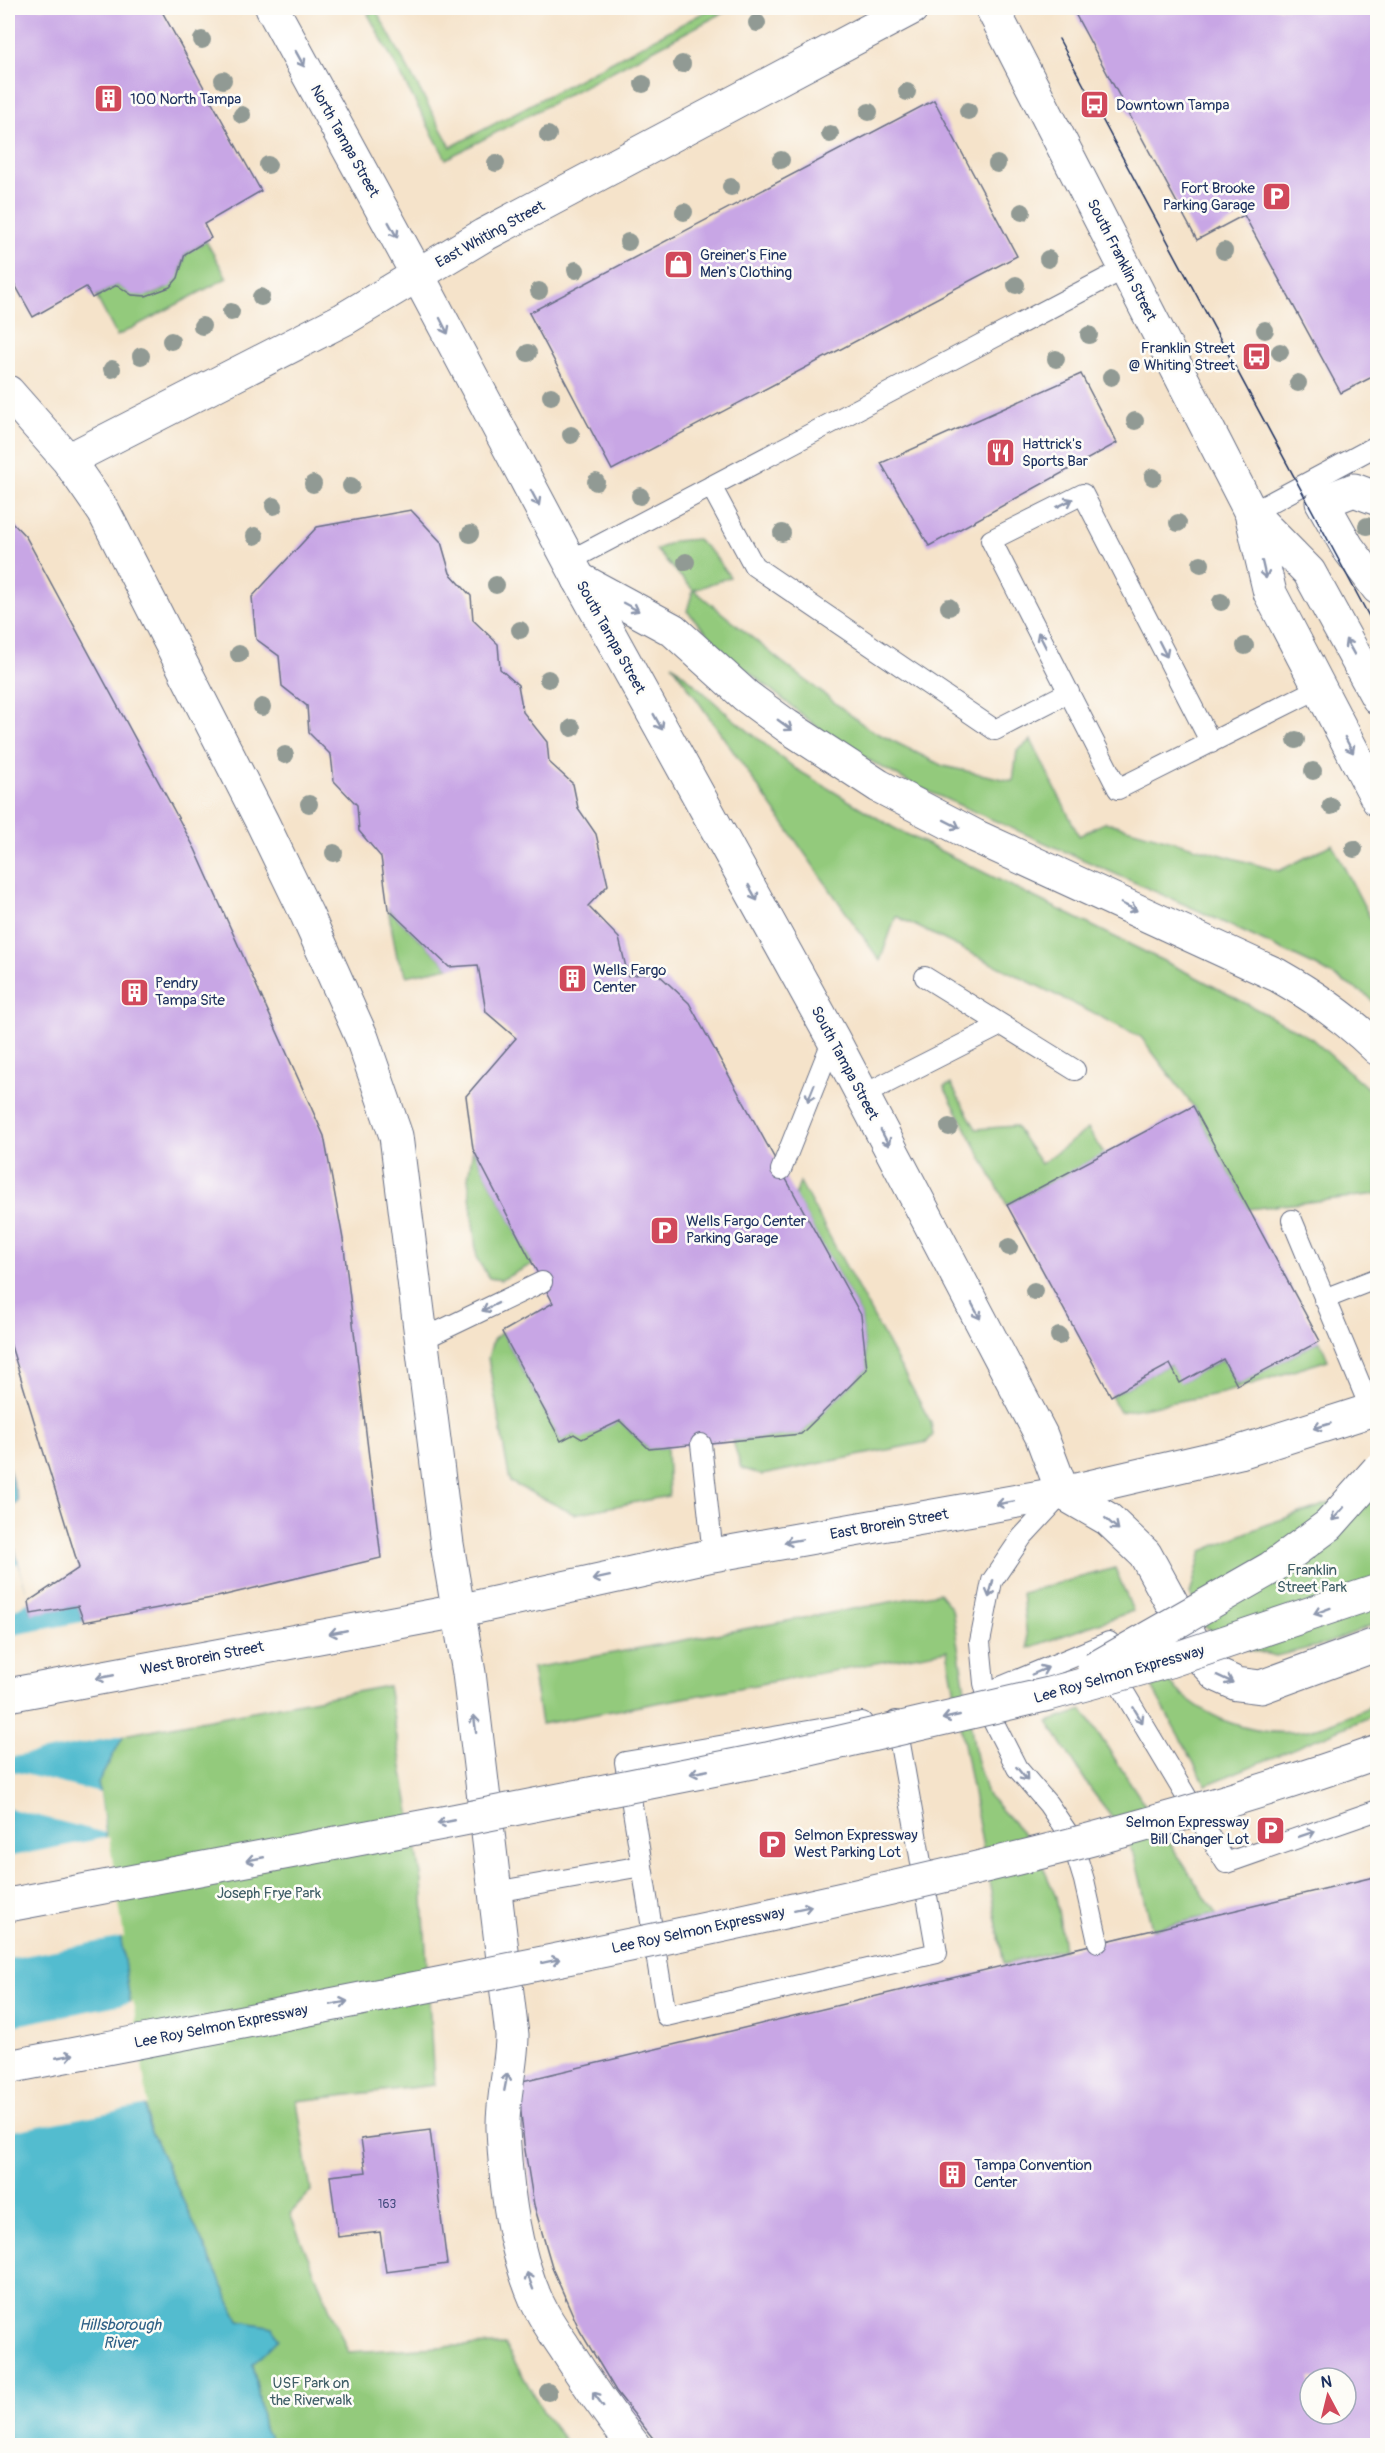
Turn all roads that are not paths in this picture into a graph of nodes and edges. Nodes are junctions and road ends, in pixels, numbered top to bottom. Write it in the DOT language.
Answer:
graph roads {
  1 [pos="272,8"];
  2 [pos="912,8"];
  3 [pos="992,8"];
  4 [pos="1126,268"];
  5 [pos="417,274"];
  6 [pos="8,392"];
  7 [pos="1373,451"];
  8 [pos="68,460"];
  9 [pos="711,486"];
  10 [pos="1377,499"];
  11 [pos="1251,513"];
  12 [pos="574,570"];
  13 [pos="1377,588"];
  14 [pos="1319,688"];
  15 [pos="1069,692"];
  16 [pos="1377,698"];
  17 [pos="1211,743"];
  18 [pos="1377,800"];
  19 [pos="925,977"];
  20 [pos="1001,1024"];
  21 [pos="833,1039"];
  22 [pos="1377,1049"];
  23 [pos="1075,1070"];
  24 [pos="863,1095"];
  25 [pos="781,1170"];
  26 [pos="1292,1220"];
  27 [pos="1377,1278"];
  28 [pos="542,1282"];
  29 [pos="1324,1299"];
  30 [pos="422,1340"];
  31 [pos="1374,1409"];
  32 [pos="701,1444"];
  33 [pos="1377,1470"];
  34 [pos="1063,1493"];
  35 [pos="713,1555"];
  36 [pos="1377,1591"];
  37 [pos="458,1611"];
  38 [pos="1178,1614"];
  39 [pos="396,1622"];
  40 [pos="1377,1644"];
  41 [pos="1097,1647"];
  42 [pos="986,1693"];
  43 [pos="1050,1694"];
  44 [pos="8,1695"];
  45 [pos="1377,1752"];
  46 [pos="1377,1810"];
  47 [pos="642,1866"];
  48 [pos="495,1892"];
  49 [pos="8,1905"];
  50 [pos="1098,1942"];
  51 [pos="8,2067"];
  52 [pos="634,2445"];
  1 -- 5 [label="main road, North Tampa Street, one-way"];
  2 -- 5 [label="main road, East Whiting Street"];
  3 -- 4 [label="main road, South Franklin Street"];
  4 -- 9 [label="lane"];
  4 -- 11 [label="main road, South Franklin Street"];
  5 -- 8 [label="main road, East Whiting Street"];
  5 -- 12 [label="main road, South Tampa Street, one-way"];
  6 -- 8 [label="main road"];
  7 -- 11 [label="lane"];
  8 -- 30 [label="main road"];
  9 -- 12 [label="lane"];
  9 -- 15 [label="lane"];
  10 -- 13 [label="main road"];
  11 -- 14 [label="main road, South Franklin Street, one-way"];
  16 -- 11 [label="main road, South Franklin Street, one-way"];
  12 -- 21 [label="main road, South Tampa Street, one-way"];
  12 -- 22 [label="main road, one-way"];
  14 -- 17 [label="lane"];
  14 -- 18 [label="main road, South Franklin Street, one-way"];
  15 -- 17 [label="lane"];
  15 -- 17 [label="lane, one-way"];
  19 -- 20 [label="lane"];
  20 -- 23 [label="lane"];
  20 -- 24 [label="lane"];
  21 -- 24 [label="main road, South Tampa Street"];
  21 -- 25 [label="lane, one-way"];
  24 -- 34 [label="main road, South Tampa Street, one-way"];
  26 -- 29 [label="lane"];
  27 -- 29 [label="lane"];
  28 -- 30 [label="lane, one-way"];
  29 -- 31 [label="lane"];
  30 -- 37 [label="main road"];
  31 -- 34 [label="main road, East Brorein Street, one-way"];
  32 -- 35 [label="lane"];
  33 -- 43 [label="main road, one-way, bridge"];
  34 -- 35 [label="main road, East Brorein Street, one-way"];
  34 -- 38 [label="main road, one-way"];
  34 -- 42 [label="lane, one-way"];
  35 -- 37 [label="main road, East Brorein Street, one-way"];
  36 -- 43 [label="main road, Lee Roy Selmon Expressway, one-way, bridge"];
  37 -- 39 [label="main road, East Brorein Street"];
  48 -- 37 [label="main road, one-way"];
  38 -- 40 [label="main road, one-way"];
  38 -- 41 [label="lane"];
  39 -- 44 [label="main road, West Brorein Street, one-way"];
  42 -- 41 [label="lane, one-way"];
  41 -- 46 [label="lane, one-way"];
  42 -- 50 [label="lane, one-way"];
  43 -- 49 [label="main road, Lee Roy Selmon Expressway, one-way, bridge"];
  51 -- 45 [label="main road, Lee Roy Selmon Expressway, one-way, bridge"];
  47 -- 47 [label="lane"];
  47 -- 48 [label="lane"];
  52 -- 48 [label="main road, one-way"];
}
